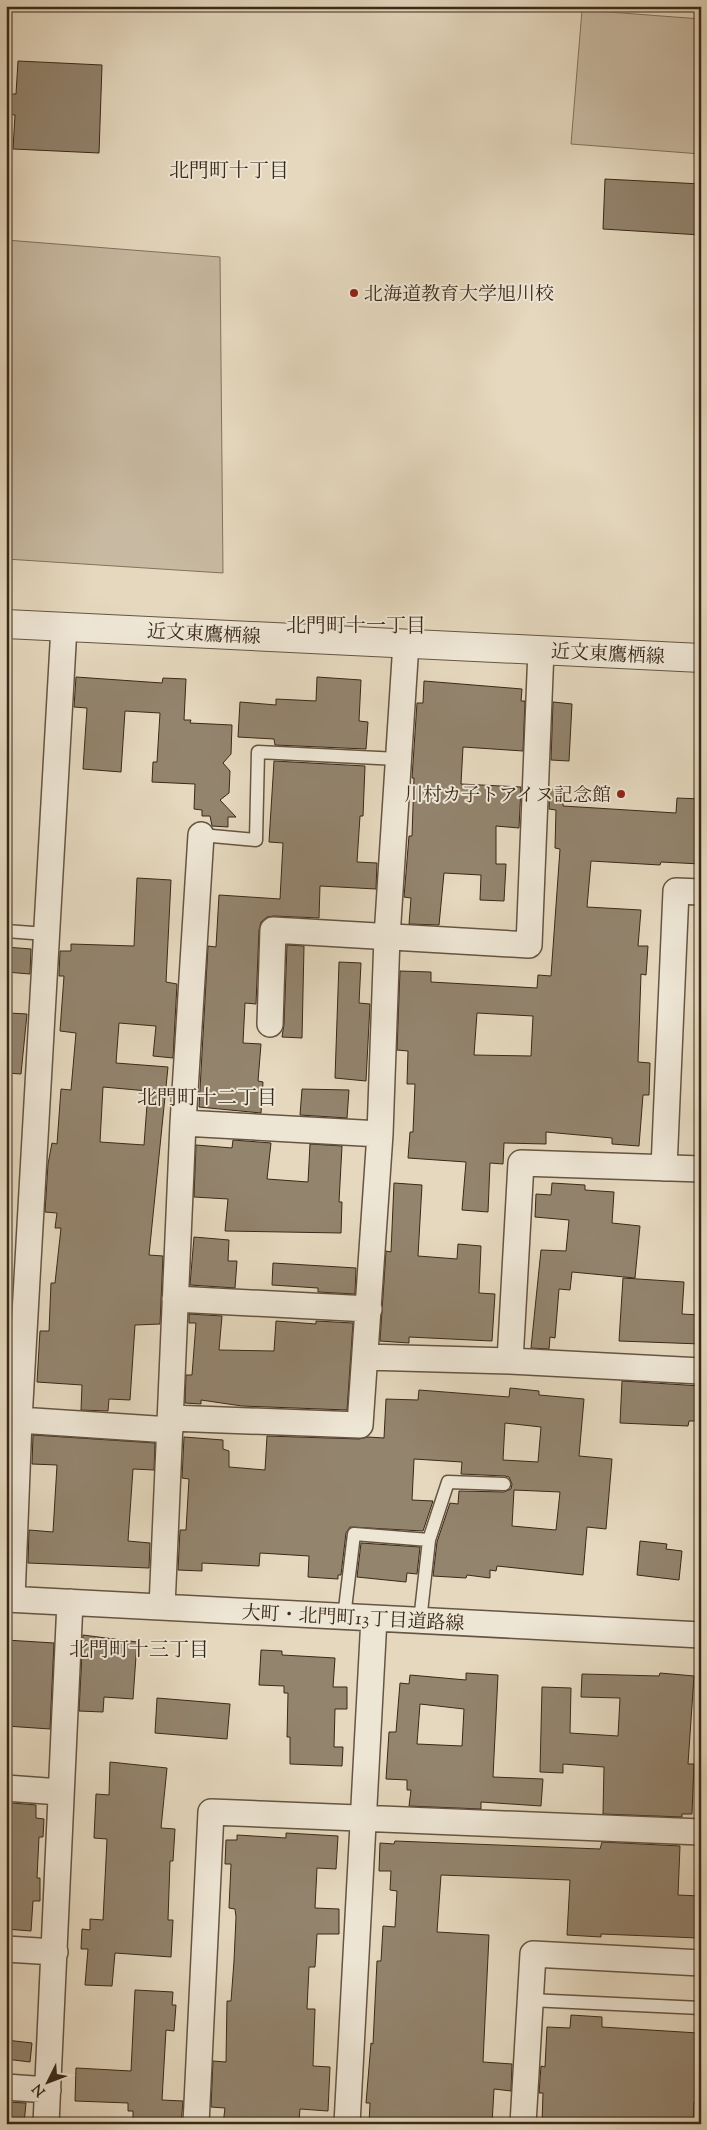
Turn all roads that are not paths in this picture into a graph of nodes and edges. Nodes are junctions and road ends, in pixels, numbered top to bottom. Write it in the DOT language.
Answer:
graph roads {
  1 [pos="6,624"];
  2 [pos="64,627"];
  3 [pos="406,643"];
  4 [pos="541,650"];
  5 [pos="701,658"];
  6 [pos="398,759"];
  7 [pos="201,835"];
  8 [pos="701,892"];
  9 [pos="6,931"];
  10 [pos="46,934"];
  11 [pos="387,937"];
  12 [pos="270,1024"];
  13 [pos="183,1123"];
  14 [pos="380,1134"];
  15 [pos="664,1168"];
  16 [pos="701,1169"];
  17 [pos="175,1299"];
  18 [pos="369,1309"];
  19 [pos="366,1357"];
  20 [pos="510,1361"];
  21 [pos="701,1371"];
  22 [pos="19,1420"];
  23 [pos="170,1424"];
  24 [pos="504,1484"];
  25 [pos="429,1540"];
  26 [pos="9,1599"];
  27 [pos="70,1602"];
  28 [pos="162,1607"];
  29 [pos="344,1617"];
  30 [pos="374,1618"];
  31 [pos="420,1620"];
  32 [pos="701,1636"];
  33 [pos="6,1788"];
  34 [pos="60,1792"];
  35 [pos="363,1818"];
  36 [pos="701,1832"];
  37 [pos="6,1949"];
  38 [pos="55,1952"];
  39 [pos="701,1964"];
  40 [pos="530,2000"];
  41 [pos="701,2008"];
  42 [pos="6,2087"];
  43 [pos="48,2090"];
  44 [pos="46,2124"];
  45 [pos="196,2124"];
  46 [pos="347,2124"];
  47 [pos="523,2124"];
  1 -- 2 [label="street, 近文東鷹栖線"];
  2 -- 3 [label="street, 近文東鷹栖線"];
  2 -- 10 [label="street"];
  3 -- 4 [label="street, 近文東鷹栖線"];
  3 -- 6 [label="street"];
  4 -- 5 [label="street, 近文東鷹栖線"];
  4 -- 11 [label="street"];
  6 -- 7 [label="lane"];
  6 -- 11 [label="street"];
  7 -- 13 [label="street"];
  8 -- 15 [label="street"];
  9 -- 10 [label="lane"];
  10 -- 22 [label="street"];
  11 -- 12 [label="street"];
  11 -- 14 [label="street"];
  13 -- 14 [label="street"];
  13 -- 17 [label="street"];
  14 -- 18 [label="street"];
  15 -- 16 [label="street"];
  15 -- 20 [label="street"];
  17 -- 18 [label="street"];
  17 -- 23 [label="street"];
  18 -- 19 [label="street"];
  19 -- 20 [label="street"];
  19 -- 23 [label="street"];
  20 -- 21 [label="street"];
  22 -- 23 [label="street"];
  22 -- 26 [label="street"];
  23 -- 28 [label="street"];
  24 -- 25 [label="lane"];
  25 -- 29 [label="lane"];
  25 -- 31 [label="lane"];
  26 -- 27 [label="street, 大町・北門町13丁目道路線"];
  27 -- 28 [label="street, 大町・北門町13丁目道路線"];
  27 -- 34 [label="street"];
  28 -- 29 [label="street, 大町・北門町13丁目道路線"];
  29 -- 30 [label="street, 大町・北門町13丁目道路線"];
  30 -- 31 [label="street, 大町・北門町13丁目道路線"];
  30 -- 35 [label="street"];
  31 -- 32 [label="street, 大町・北門町13丁目道路線"];
  33 -- 34 [label="street"];
  34 -- 38 [label="street"];
  35 -- 36 [label="street"];
  35 -- 45 [label="street"];
  35 -- 46 [label="street"];
  37 -- 38 [label="street"];
  38 -- 43 [label="street"];
  39 -- 40 [label="street"];
  40 -- 41 [label="lane"];
  40 -- 47 [label="street"];
  42 -- 43 [label="street"];
  43 -- 44 [label="street"];
}
